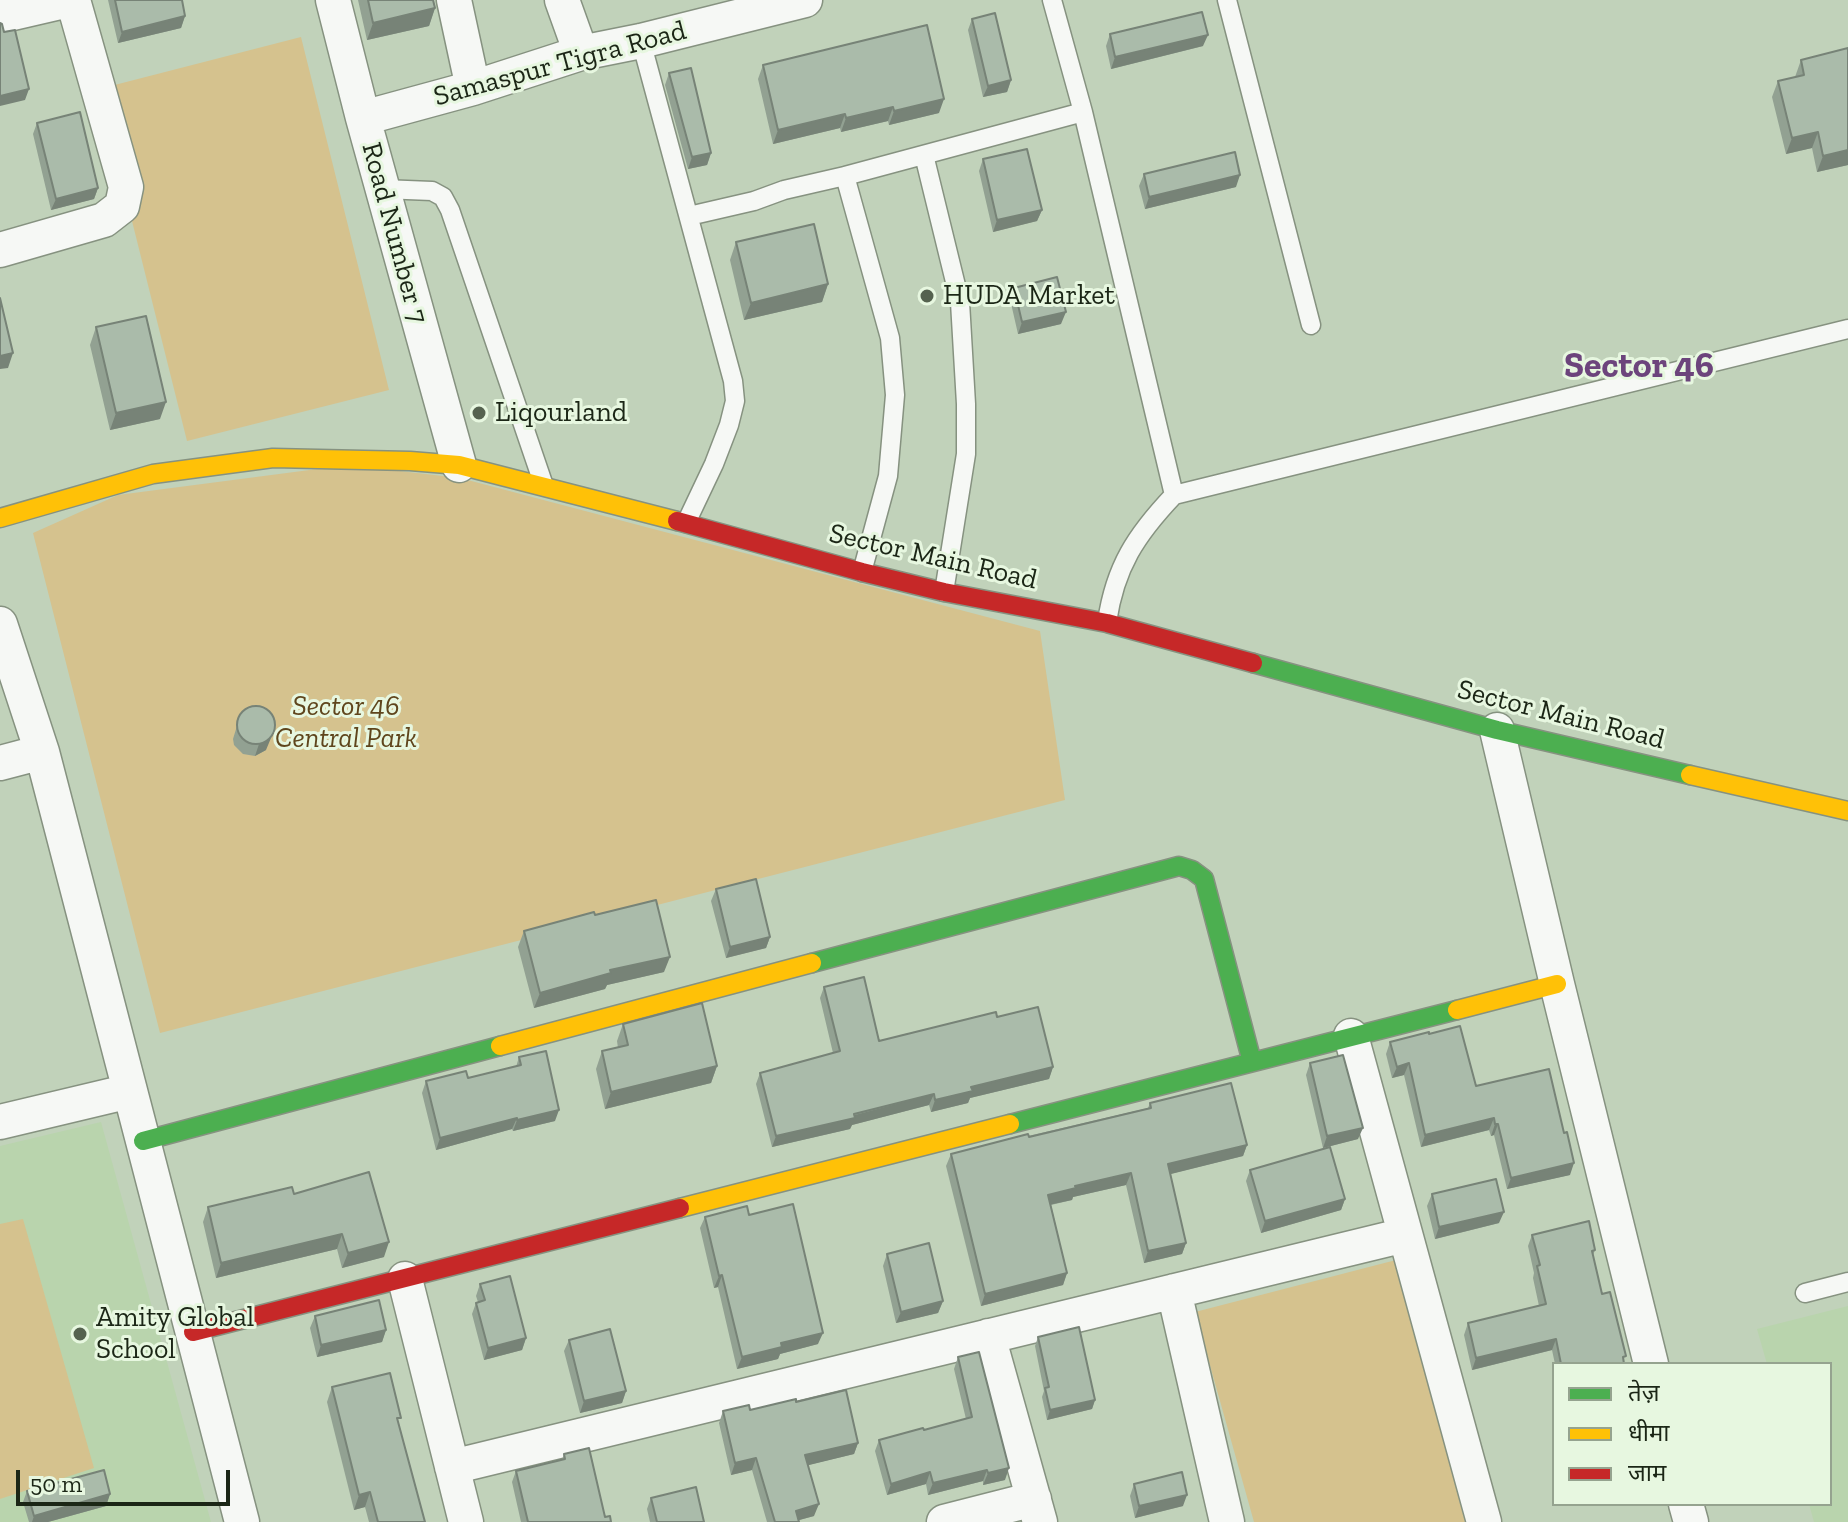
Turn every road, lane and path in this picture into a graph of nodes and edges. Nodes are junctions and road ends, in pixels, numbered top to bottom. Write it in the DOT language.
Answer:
graph roads {
  1 [pos="71,0"];
  2 [pos="333,0"];
  3 [pos="454,0"];
  4 [pos="562,0"];
  5 [pos="805,0"];
  6 [pos="1052,0"];
  7 [pos="1227,0"];
  8 [pos="754,6"];
  9 [pos="0,16"];
  10 [pos="641,41"];
  11 [pos="581,53"];
  12 [pos="473,88"];
  13 [pos="1083,112"];
  14 [pos="363,118"];
  15 [pos="924,155"];
  16 [pos="845,176"];
  17 [pos="382,189"];
  18 [pos="689,216"];
  19 [pos="0,250"];
  20 [pos="1311,325"];
  21 [pos="1848,329"];
  22 [pos="459,465"];
  23 [pos="544,486"];
  24 [pos="1174,495"];
  25 [pos="0,518"];
  26 [pos="686,523"];
  27 [pos="862,572"];
  28 [pos="944,592"];
  29 [pos="1107,623"];
  30 [pos="0,624"];
  31 [pos="1497,730"];
  32 [pos="42,752"];
  33 [pos="0,763"];
  34 [pos="1848,811"];
  35 [pos="1557,984"];
  36 [pos="1351,1036"];
  37 [pos="1252,1062"];
  38 [pos="130,1091"];
  39 [pos="0,1122"];
  40 [pos="143,1141"];
  41 [pos="1405,1235"];
  42 [pos="405,1279"];
  43 [pos="1848,1282"];
  44 [pos="1174,1291"];
  45 [pos="1805,1293"];
  46 [pos="193,1332"];
  47 [pos="988,1336"];
  48 [pos="1651,1362"];
  49 [pos="452,1467"];
  50 [pos="1037,1511"];
  51 [pos="242,1522"];
  52 [pos="466,1522"];
  53 [pos="944,1522"];
  54 [pos="1227,1522"];
  55 [pos="1484,1522"];
  1 -- 9 [label="street"];
  1 -- 19 [label="street"];
  2 -- 14 [label="street, Road Number 7"];
  3 -- 12 [label="street"];
  4 -- 11 [label="street"];
  5 -- 8 [label="street, Samaspur Tigra Road"];
  6 -- 13 [label="lane"];
  7 -- 20 [label="lane"];
  8 -- 10 [label="street, Samaspur Tigra Road"];
  10 -- 11 [label="street, Samaspur Tigra Road"];
  10 -- 18 [label="lane"];
  11 -- 12 [label="street, Samaspur Tigra Road"];
  12 -- 14 [label="street, Samaspur Tigra Road"];
  13 -- 15 [label="lane"];
  13 -- 24 [label="lane"];
  14 -- 17 [label="street, Road Number 7"];
  15 -- 16 [label="lane"];
  15 -- 28 [label="lane"];
  16 -- 18 [label="lane"];
  16 -- 27 [label="lane"];
  17 -- 22 [label="street, Road Number 7"];
  17 -- 23 [label="lane"];
  18 -- 26 [label="lane"];
  21 -- 24 [label="lane"];
  22 -- 23 [label="street, Sector Main Road"];
  22 -- 25 [label="street, Sector Main Road"];
  23 -- 26 [label="street, Sector Main Road"];
  24 -- 29 [label="lane"];
  26 -- 27 [label="street, Sector Main Road"];
  27 -- 28 [label="street, Sector Main Road"];
  28 -- 29 [label="street, Sector Main Road"];
  29 -- 31 [label="street, Sector Main Road"];
  30 -- 32 [label="street"];
  31 -- 34 [label="street, Sector Main Road"];
  31 -- 35 [label="street"];
  32 -- 33 [label="street"];
  32 -- 38 [label="street"];
  35 -- 36 [label="street"];
  35 -- 48 [label="street"];
  36 -- 37 [label="street"];
  36 -- 41 [label="street"];
  37 -- 40 [label="street"];
  37 -- 42 [label="street"];
  38 -- 39 [label="street"];
  38 -- 40 [label="street"];
  40 -- 46 [label="street"];
  41 -- 44 [label="street"];
  41 -- 55 [label="street"];
  42 -- 46 [label="street"];
  42 -- 49 [label="street"];
  43 -- 45 [label="lane"];
  44 -- 47 [label="street"];
  44 -- 54 [label="street"];
  46 -- 51 [label="street"];
  47 -- 49 [label="street"];
  47 -- 50 [label="street"];
  49 -- 52 [label="street"];
  50 -- 53 [label="street"];
}
